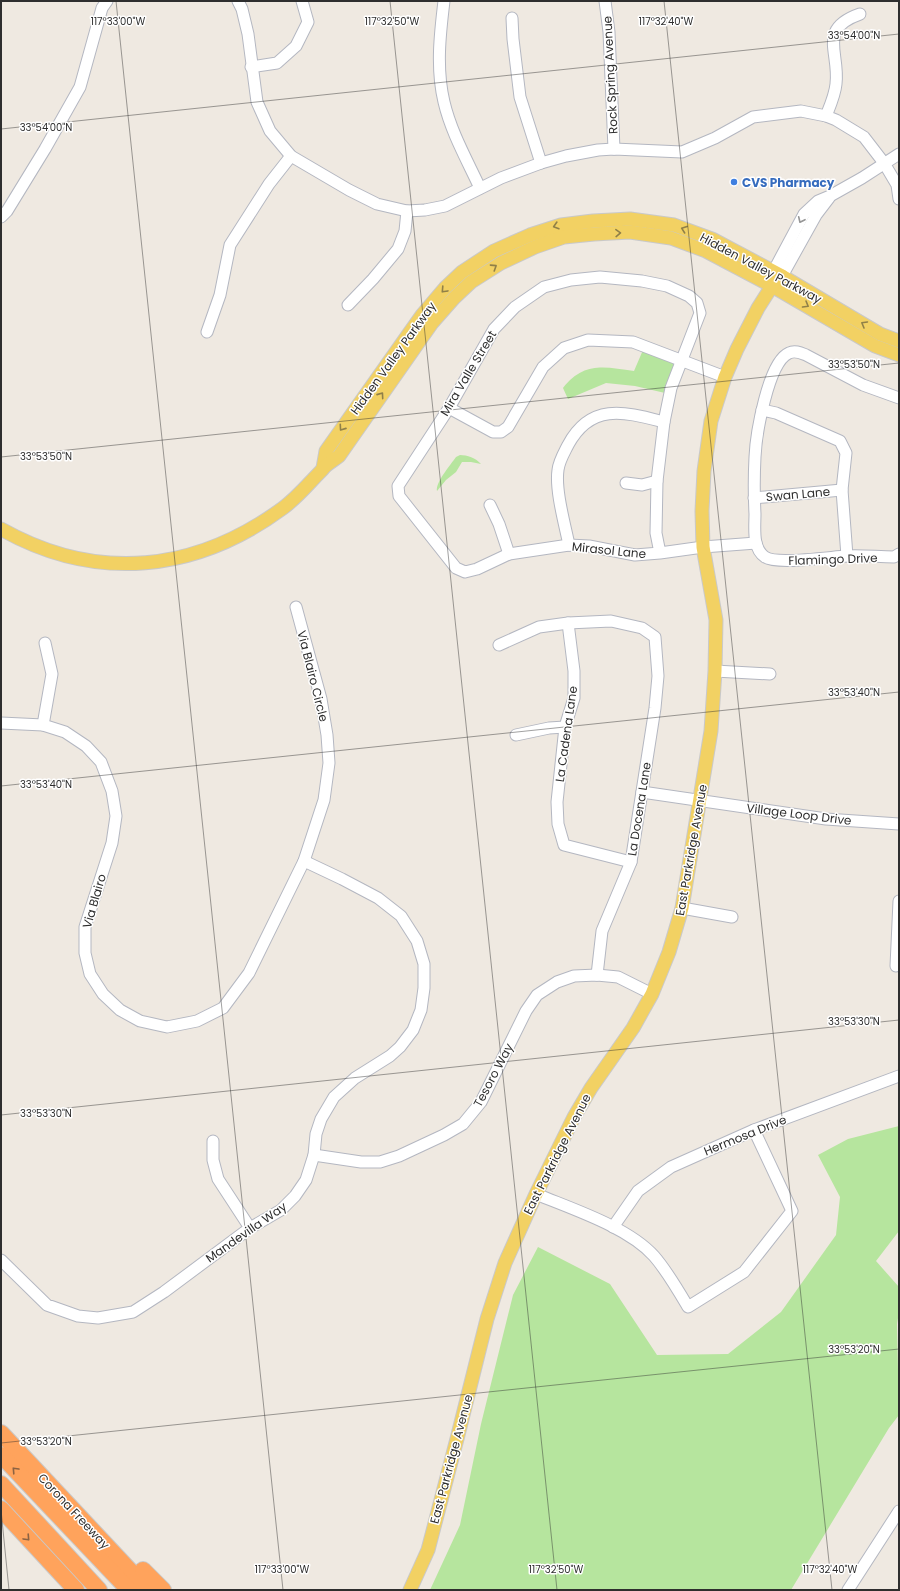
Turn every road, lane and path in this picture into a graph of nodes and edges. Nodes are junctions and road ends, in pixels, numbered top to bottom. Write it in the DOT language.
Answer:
graph roads {
  1 [pos="107,1"];
  2 [pos="238,1"];
  3 [pos="302,1"];
  4 [pos="444,1"];
  5 [pos="605,1"];
  6 [pos="860,14"];
  7 [pos="512,18"];
  8 [pos="251,67"];
  9 [pos="826,116"];
  10 [pos="614,149"];
  11 [pos="899,154"];
  12 [pos="291,156"];
  13 [pos="541,163"];
  14 [pos="884,163"];
  15 [pos="480,188"];
  16 [pos="899,199"];
  17 [pos="407,211"];
  18 [pos="1,217"];
  19 [pos="778,274"];
  20 [pos="772,286"];
  21 [pos="348,305"];
  22 [pos="206,332"];
  23 [pos="899,341"];
  24 [pos="899,355"];
  25 [pos="683,360"];
  26 [pos="725,377"];
  27 [pos="899,398"];
  28 [pos="449,408"];
  29 [pos="762,410"];
  30 [pos="664,422"];
  31 [pos="323,468"];
  32 [pos="657,481"];
  33 [pos="626,483"];
  34 [pos="842,490"];
  35 [pos="754,498"];
  36 [pos="490,505"];
  37 [pos="1,529"];
  38 [pos="756,543"];
  39 [pos="569,545"];
  40 [pos="703,547"];
  41 [pos="509,554"];
  42 [pos="660,554"];
  43 [pos="899,554"];
  44 [pos="847,556"];
  45 [pos="466,572"];
  46 [pos="296,607"];
  47 [pos="568,623"];
  48 [pos="45,643"];
  49 [pos="499,645"];
  50 [pos="716,671"];
  51 [pos="770,674"];
  52 [pos="1,723"];
  53 [pos="43,725"];
  54 [pos="565,727"];
  55 [pos="516,735"];
  56 [pos="642,792"];
  57 [pos="700,800"];
  58 [pos="899,824"];
  59 [pos="304,861"];
  60 [pos="631,862"];
  61 [pos="899,901"];
  62 [pos="682,908"];
  63 [pos="732,917"];
  64 [pos="896,966"];
  65 [pos="598,976"];
  66 [pos="652,994"];
  67 [pos="899,1076"];
  68 [pos="754,1130"];
  69 [pos="213,1141"];
  70 [pos="314,1155"];
  71 [pos="536,1194"];
  72 [pos="613,1227"];
  73 [pos="250,1228"];
  74 [pos="1,1260"];
  75 [pos="1,1433"];
  76 [pos="1,1455"];
  77 [pos="1,1484"];
  78 [pos="31,1487"];
  79 [pos="57,1492"];
  80 [pos="13,1498"];
  81 [pos="1,1509"];
  82 [pos="899,1511"];
  83 [pos="76,1590"];
  84 [pos="99,1590"];
  85 [pos="110,1590"];
  86 [pos="121,1590"];
  87 [pos="129,1590"];
  88 [pos="148,1590"];
  89 [pos="163,1590"];
  90 [pos="410,1590"];
  91 [pos="848,1590"];
  1 -- 18 [label="street"];
  2 -- 8 [label="street"];
  3 -- 8 [label="street"];
  4 -- 15 [label="street"];
  5 -- 10 [label="street, Rock Spring Avenue"];
  6 -- 9 [label="street"];
  7 -- 13 [label="street"];
  8 -- 12 [label="street"];
  9 -- 10 [label="street"];
  9 -- 14 [label="street"];
  10 -- 13 [label="street"];
  11 -- 14 [label="street"];
  12 -- 17 [label="street"];
  12 -- 22 [label="street"];
  13 -- 15 [label="street"];
  14 -- 16 [label="street"];
  14 -- 19 [label="street"];
  15 -- 17 [label="street"];
  17 -- 21 [label="street"];
  19 -- 20 [label="main road, East Parkridge Avenue"];
  23 -- 19 [label="main road, Hidden Valley Parkway, one-way"];
  19 -- 31 [label="main road, Hidden Valley Parkway, one-way"];
  20 -- 24 [label="main road, Hidden Valley Parkway, one-way"];
  20 -- 26 [label="main road, East Parkridge Avenue"];
  31 -- 20 [label="main road, Hidden Valley Parkway, one-way"];
  25 -- 26 [label="street"];
  25 -- 28 [label="street"];
  25 -- 28 [label="street, Mira Valle Street"];
  25 -- 30 [label="street"];
  26 -- 40 [label="main road, East Parkridge Avenue"];
  27 -- 29 [label="street"];
  28 -- 45 [label="street, Mira Valle Street"];
  29 -- 34 [label="street"];
  29 -- 35 [label="street"];
  30 -- 32 [label="street"];
  30 -- 39 [label="street"];
  31 -- 37 [label="main road, Hidden Valley Parkway"];
  32 -- 33 [label="street"];
  32 -- 42 [label="street"];
  34 -- 35 [label="street, Swan Lane"];
  34 -- 44 [label="street"];
  35 -- 38 [label="street"];
  36 -- 41 [label="street"];
  38 -- 40 [label="street, Mirasol Lane"];
  38 -- 44 [label="street, Flamingo Drive"];
  39 -- 41 [label="street, Mirasol Lane"];
  39 -- 42 [label="street, Mirasol Lane"];
  40 -- 42 [label="street, Mirasol Lane"];
  40 -- 50 [label="main road, East Parkridge Avenue"];
  41 -- 45 [label="street, Mirasol Lane"];
  43 -- 44 [label="street, Flamingo Drive"];
  46 -- 59 [label="street, Via Blairo Circle"];
  47 -- 49 [label="street"];
  47 -- 54 [label="street, La Cadena Lane"];
  47 -- 56 [label="street, La Docena Lane"];
  48 -- 53 [label="street"];
  50 -- 51 [label="street"];
  50 -- 57 [label="main road, East Parkridge Avenue"];
  52 -- 53 [label="street, Via Blairo"];
  53 -- 59 [label="street, Via Blairo"];
  54 -- 55 [label="street"];
  54 -- 60 [label="street, La Cadena Lane"];
  56 -- 57 [label="street, Village Loop Drive"];
  56 -- 60 [label="street, La Docena Lane"];
  57 -- 58 [label="street, Village Loop Drive"];
  57 -- 62 [label="main road, East Parkridge Avenue"];
  59 -- 70 [label="street, Mandevilla Way"];
  60 -- 65 [label="street, La Docena Lane"];
  61 -- 64 [label="street"];
  62 -- 63 [label="street"];
  62 -- 66 [label="main road, East Parkridge Avenue"];
  65 -- 66 [label="street, Tesoro Way"];
  65 -- 70 [label="street, Tesoro Way"];
  66 -- 71 [label="main road, East Parkridge Avenue"];
  67 -- 68 [label="street, Hermosa Drive"];
  68 -- 72 [label="street, Hermosa Drive"];
  68 -- 72 [label="street"];
  69 -- 73 [label="street"];
  70 -- 73 [label="street, Mandevilla Way"];
  71 -- 72 [label="street"];
  71 -- 90 [label="main road, East Parkridge Avenue"];
  73 -- 74 [label="street, Mandevilla Way"];
  75 -- 79 [label="highway, Corona Freeway"];
  78 -- 76 [label="highway, one-way"];
  77 -- 80 [label="highway"];
  78 -- 86 [label="highway"];
  78 -- 87 [label="highway"];
  79 -- 88 [label="highway, Corona Freeway"];
  79 -- 89 [label="highway"];
  80 -- 84 [label="highway"];
  80 -- 85 [label="highway"];
  81 -- 83 [label="highway, one-way"];
  82 -- 91 [label="street"];
}
